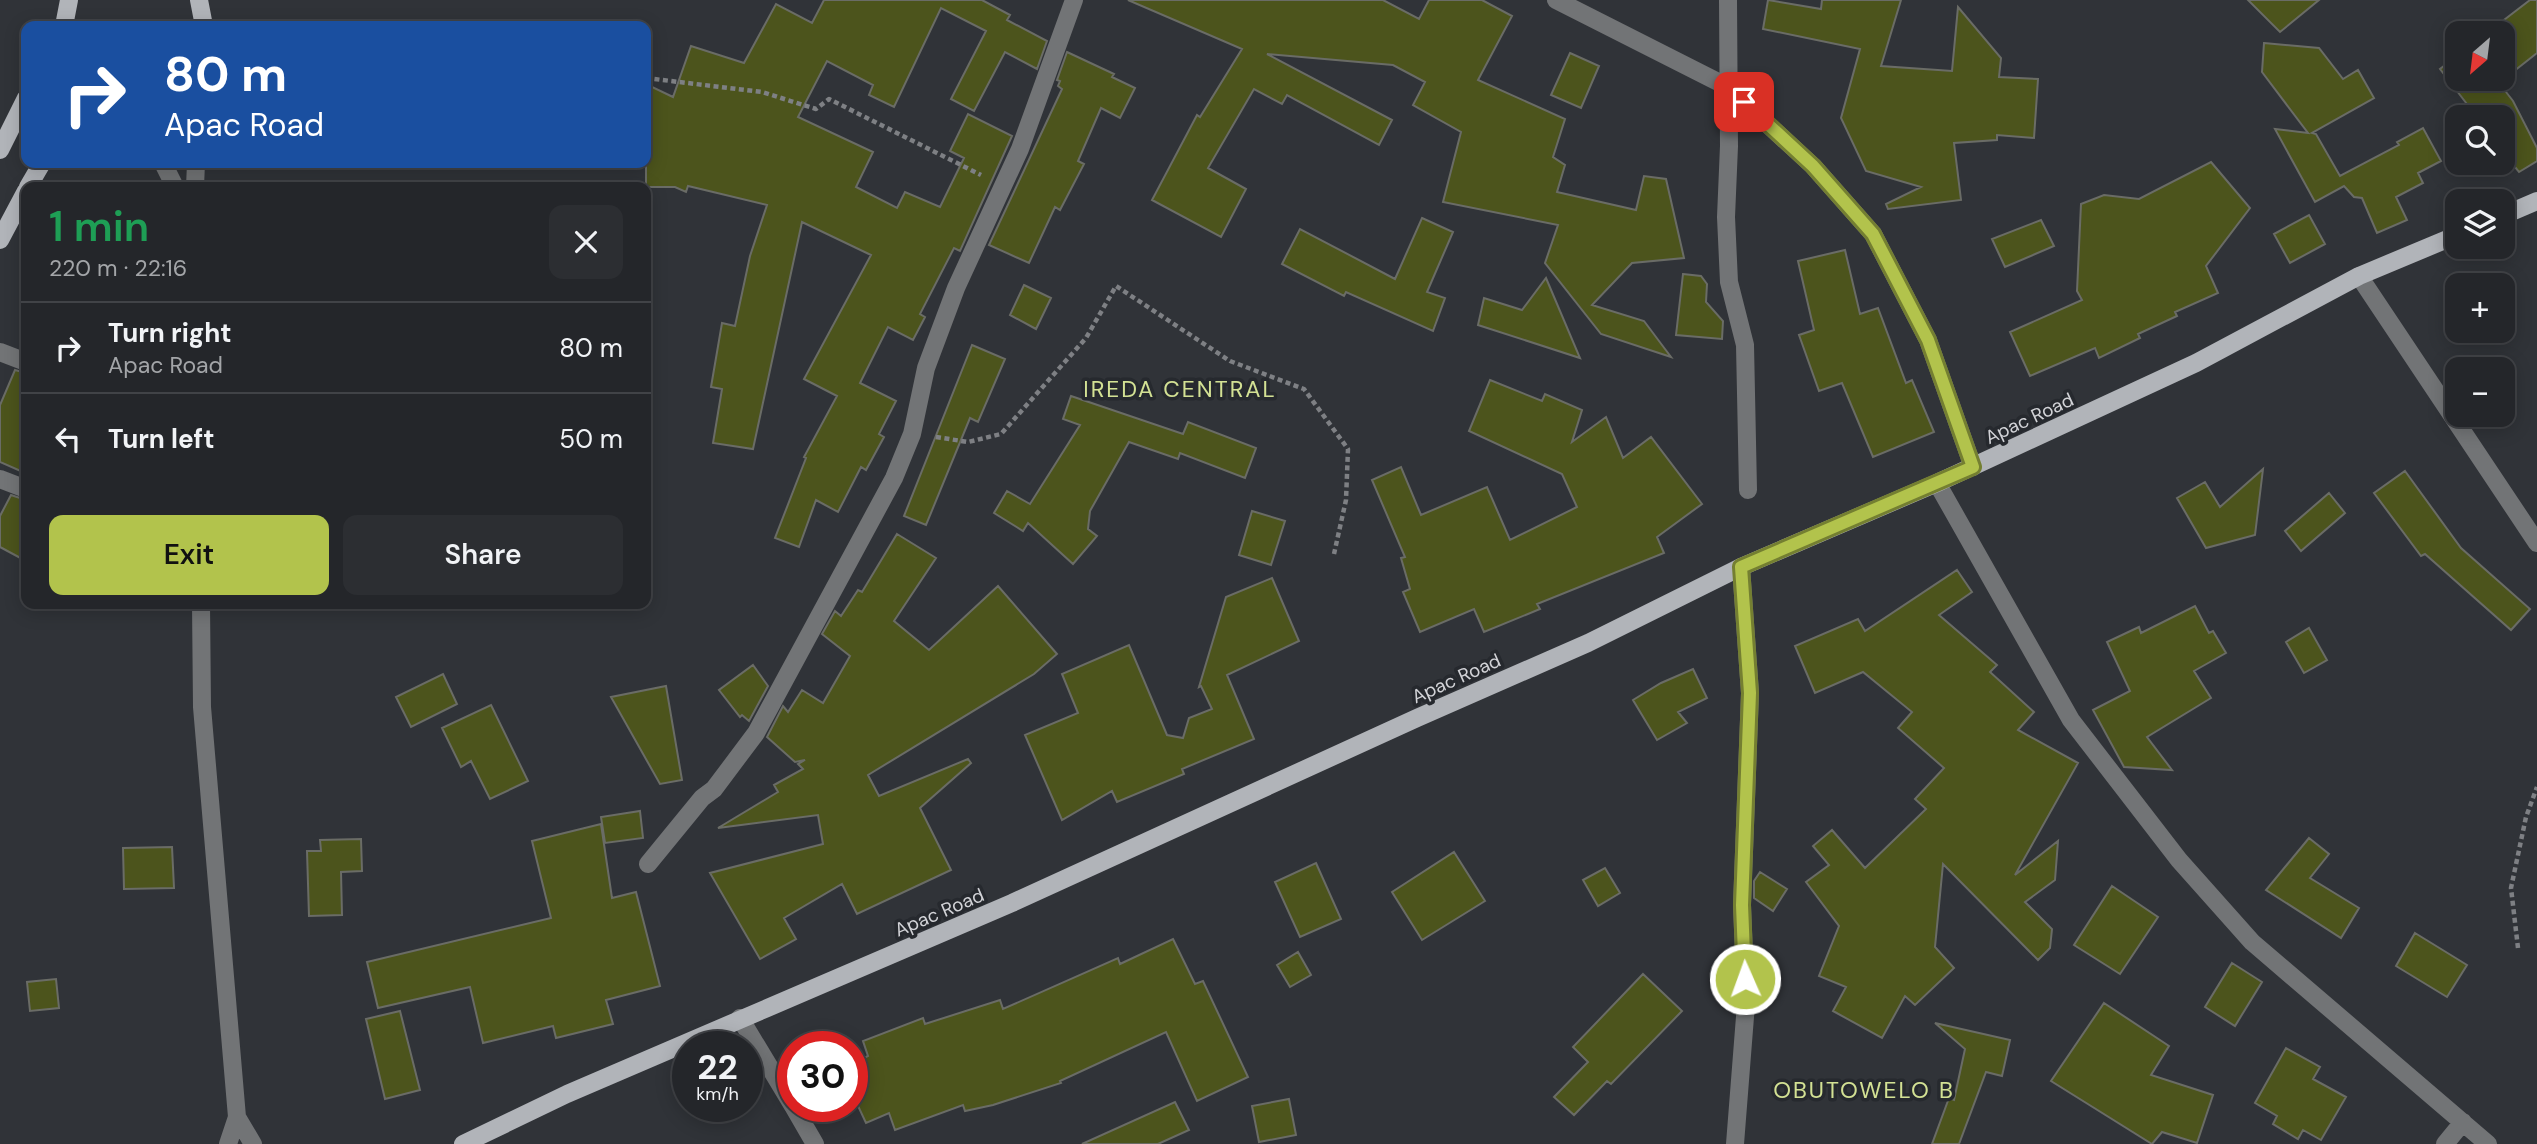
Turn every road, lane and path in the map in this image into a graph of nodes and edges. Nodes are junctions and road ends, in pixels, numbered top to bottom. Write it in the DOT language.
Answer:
graph roads {
  1 [pos="69,0"];
  2 [pos="199,0"];
  3 [pos="1074,0"];
  4 [pos="1556,0"];
  5 [pos="1728,0"];
  6 [pos="65,21"];
  7 [pos="203,21"];
  8 [pos="651,79"];
  9 [pos="1726,86"];
  10 [pos="21,108"];
  11 [pos="0,150"];
  12 [pos="1003,186"];
  13 [pos="21,200"];
  14 [pos="2537,201"];
  15 [pos="2515,210"];
  16 [pos="0,240"];
  17 [pos="2445,240"];
  18 [pos="2359,275"];
  19 [pos="2,357"];
  20 [pos="21,361"];
  21 [pos="912,434"];
  22 [pos="1973,467"];
  23 [pos="0,479"];
  24 [pos="1937,483"];
  25 [pos="21,487"];
  26 [pos="1748,491"];
  27 [pos="2537,543"];
  28 [pos="1334,554"];
  29 [pos="1741,567"];
  30 [pos="201,609"];
  31 [pos="2537,787"];
  32 [pos="648,864"];
  33 [pos="2518,948"];
  34 [pos="740,1018"];
  35 [pos="777,1079"];
  36 [pos="237,1116"];
  37 [pos="803,1122"];
  38 [pos="2463,1122"];
  39 [pos="228,1144"];
  40 [pos="253,1144"];
  41 [pos="463,1144"];
  42 [pos="816,1144"];
  43 [pos="1735,1144"];
  44 [pos="2445,1144"];
  45 [pos="2488,1144"];
  1 -- 6 [label="main road"];
  2 -- 7 [label="main road"];
  3 -- 12 [label="street"];
  4 -- 9 [label="street"];
  5 -- 9 [label="street"];
  8 -- 12 [label="path"];
  9 -- 22 [label="street"];
  9 -- 26 [label="street"];
  10 -- 11 [label="main road"];
  12 -- 21 [label="street"];
  13 -- 16 [label="main road"];
  14 -- 15 [label="main road"];
  17 -- 18 [label="main road, Apac Road"];
  18 -- 22 [label="main road, Apac Road"];
  18 -- 27 [label="street"];
  19 -- 20 [label="street"];
  21 -- 28 [label="path"];
  21 -- 32 [label="street"];
  22 -- 24 [label="main road, Apac Road"];
  23 -- 25 [label="street"];
  24 -- 29 [label="main road, Apac Road"];
  24 -- 38 [label="street"];
  29 -- 34 [label="main road, Apac Road"];
  29 -- 43 [label="street"];
  30 -- 36 [label="street"];
  31 -- 33 [label="path"];
  34 -- 35 [label="street"];
  34 -- 41 [label="main road, Apac Road"];
  36 -- 39 [label="street"];
  36 -- 40 [label="street"];
  37 -- 42 [label="street"];
  38 -- 44 [label="street"];
  38 -- 45 [label="street"];
}
